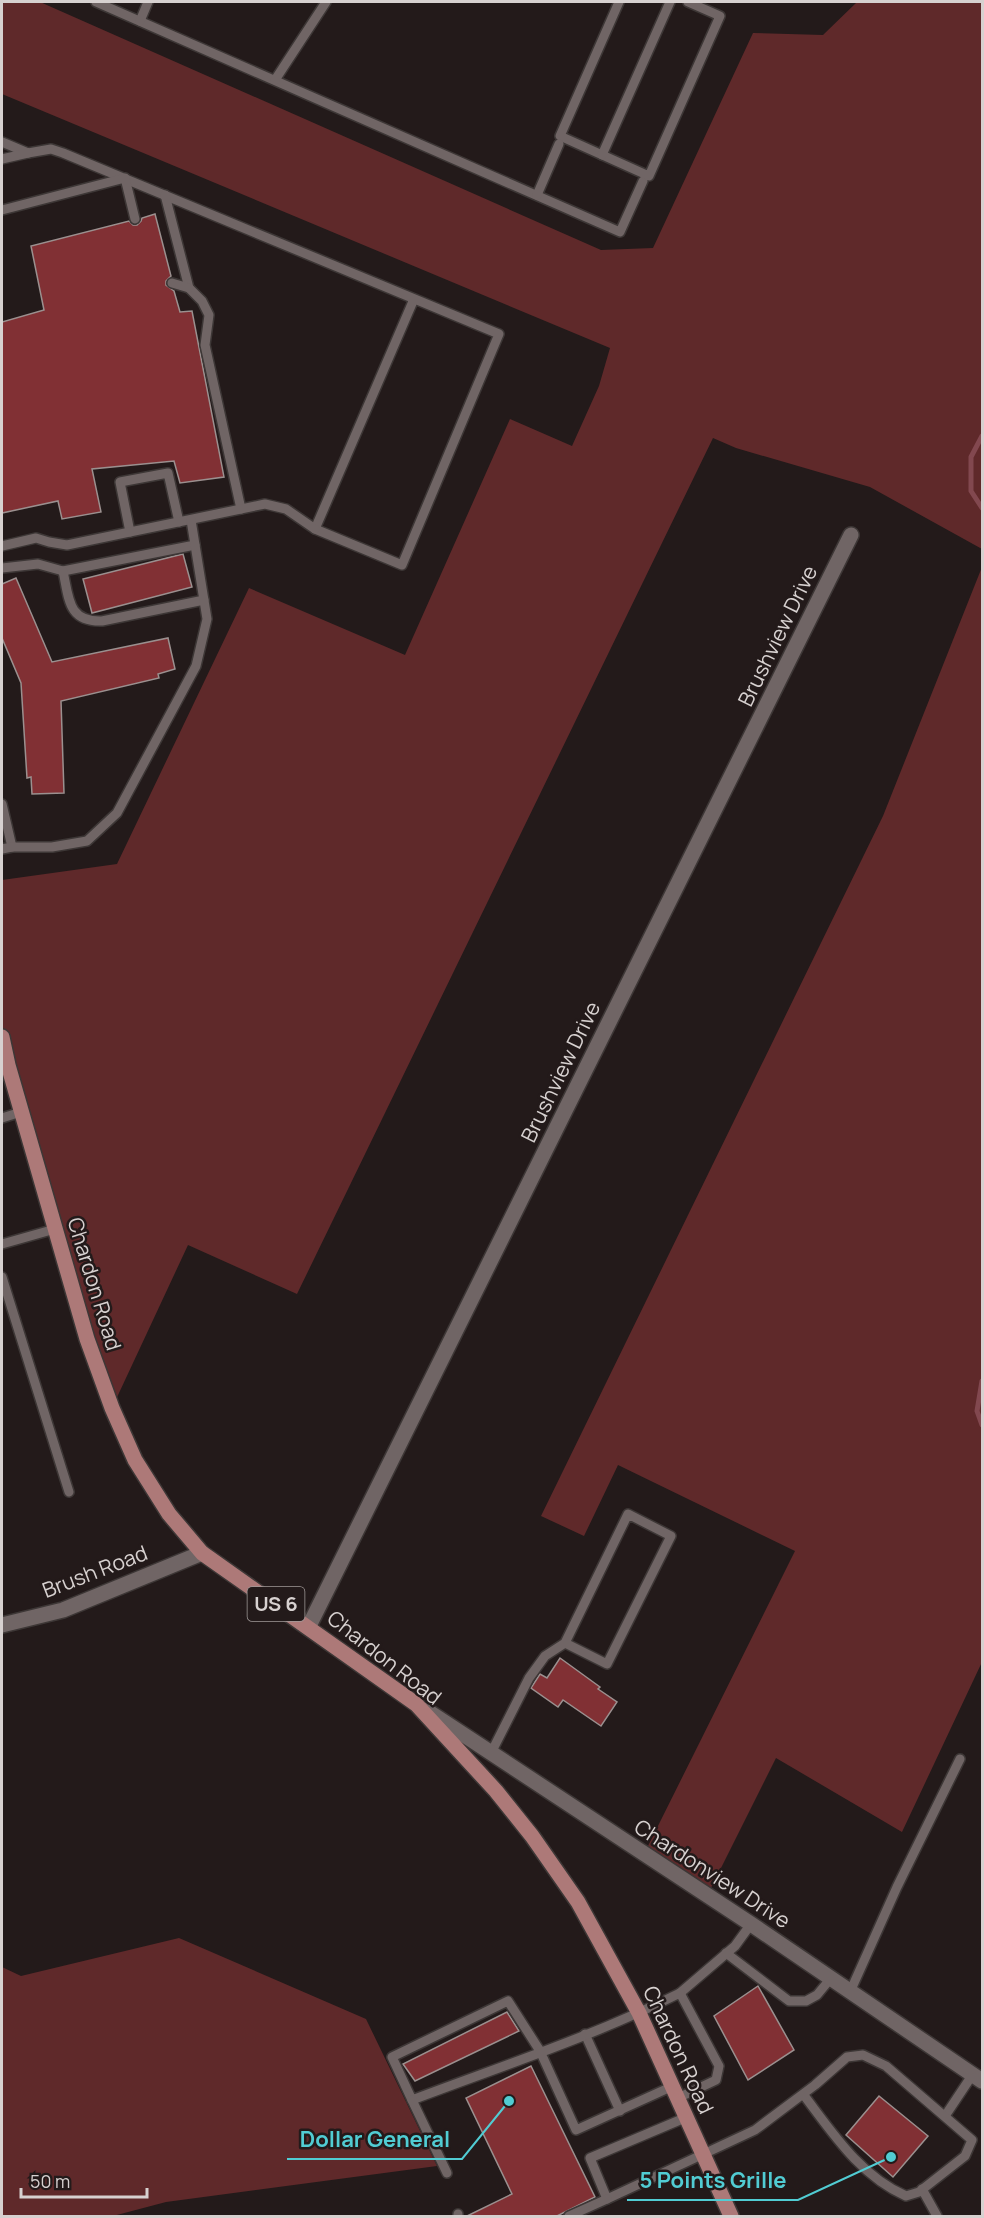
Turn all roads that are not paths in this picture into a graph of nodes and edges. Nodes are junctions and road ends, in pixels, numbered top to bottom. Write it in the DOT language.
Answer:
graph roads {
  1 [pos="96,2"];
  2 [pos="148,2"];
  3 [pos="326,2"];
  4 [pos="619,2"];
  5 [pos="670,2"];
  6 [pos="688,2"];
  7 [pos="140,21"];
  8 [pos="275,80"];
  9 [pos="2,142"];
  10 [pos="559,144"];
  11 [pos="28,153"];
  12 [pos="602,155"];
  13 [pos="2,159"];
  14 [pos="125,178"];
  15 [pos="643,181"];
  16 [pos="165,195"];
  17 [pos="537,195"];
  18 [pos="2,210"];
  19 [pos="135,219"];
  20 [pos="172,283"];
  21 [pos="189,288"];
  22 [pos="414,299"];
  23 [pos="241,509"];
  24 [pos="191,520"];
  25 [pos="179,522"];
  26 [pos="315,529"];
  27 [pos="130,532"];
  28 [pos="851,535"];
  29 [pos="195,545"];
  30 [pos="2,546"];
  31 [pos="2,568"];
  32 [pos="63,572"];
  33 [pos="204,600"];
  34 [pos="2,804"];
  35 [pos="12,847"];
  36 [pos="2,849"];
  37 [pos="2,1037"];
  38 [pos="21,1112"];
  39 [pos="2,1118"];
  40 [pos="55,1229"];
  41 [pos="2,1244"];
  42 [pos="2,1277"];
  43 [pos="69,1492"];
  44 [pos="202,1553"];
  45 [pos="2,1625"];
  46 [pos="309,1626"];
  47 [pos="564,1642"];
  48 [pos="416,1704"];
  49 [pos="491,1753"];
  50 [pos="960,1759"];
  51 [pos="751,1924"];
  52 [pos="726,1953"];
  53 [pos="831,1978"];
  54 [pos="850,1992"];
  55 [pos="680,1993"];
  56 [pos="639,2013"];
  57 [pos="585,2034"];
  58 [pos="540,2051"];
  59 [pos="978,2077"];
  60 [pos="675,2092"];
  61 [pos="803,2094"];
  62 [pos="412,2100"];
  63 [pos="620,2111"];
  64 [pos="945,2116"];
  65 [pos="687,2117"];
  66 [pos="703,2154"];
  67 [pos="447,2173"];
  68 [pos="922,2189"];
  69 [pos="607,2199"];
  70 [pos="728,2215"];
  71 [pos="568,2217"];
  72 [pos="937,2217"];
  1 -- 7 [label="lane"];
  2 -- 7 [label="lane"];
  3 -- 8 [label="lane"];
  4 -- 12 [label="lane"];
  5 -- 12 [label="lane"];
  6 -- 12 [label="lane"];
  7 -- 8 [label="lane"];
  8 -- 17 [label="lane"];
  9 -- 11 [label="lane"];
  10 -- 17 [label="lane"];
  11 -- 13 [label="lane"];
  11 -- 14 [label="lane"];
  14 -- 16 [label="lane"];
  14 -- 18 [label="lane"];
  14 -- 19 [label="lane"];
  15 -- 17 [label="lane"];
  16 -- 21 [label="lane"];
  16 -- 22 [label="lane"];
  20 -- 21 [label="lane"];
  21 -- 23 [label="lane"];
  22 -- 26 [label="lane"];
  22 -- 26 [label="lane"];
  23 -- 24 [label="lane"];
  23 -- 26 [label="lane"];
  24 -- 25 [label="lane"];
  24 -- 29 [label="lane"];
  25 -- 27 [label="lane"];
  25 -- 27 [label="lane"];
  27 -- 30 [label="lane"];
  28 -- 46 [label="street, Brushview Drive"];
  29 -- 32 [label="lane"];
  29 -- 33 [label="lane"];
  31 -- 32 [label="lane"];
  32 -- 33 [label="lane"];
  33 -- 35 [label="lane"];
  34 -- 35 [label="lane"];
  35 -- 36 [label="lane"];
  37 -- 38 [label="main road, Chardon Road / US 6"];
  38 -- 39 [label="lane"];
  38 -- 40 [label="main road, Chardon Road / US 6"];
  40 -- 41 [label="lane"];
  40 -- 44 [label="main road, Chardon Road / US 6"];
  42 -- 43 [label="lane"];
  44 -- 45 [label="street, Brush Road"];
  44 -- 46 [label="main road, Chardon Road / US 6"];
  46 -- 48 [label="main road, Chardon Road / US 6"];
  47 -- 47 [label="lane"];
  47 -- 49 [label="lane"];
  48 -- 49 [label="street, Chardonview Drive"];
  48 -- 56 [label="main road, Chardon Road / US 6"];
  49 -- 51 [label="street, Chardonview Drive"];
  50 -- 54 [label="lane"];
  51 -- 52 [label="lane"];
  51 -- 53 [label="street, Chardonview Drive"];
  52 -- 53 [label="lane"];
  52 -- 55 [label="lane"];
  53 -- 54 [label="street, Chardonview Drive"];
  54 -- 59 [label="street, Chardonview Drive"];
  55 -- 56 [label="lane"];
  55 -- 60 [label="lane"];
  56 -- 57 [label="lane"];
  56 -- 60 [label="main road, Chardon Road / US 6"];
  57 -- 58 [label="lane"];
  57 -- 63 [label="lane"];
  58 -- 62 [label="lane"];
  58 -- 62 [label="lane"];
  58 -- 63 [label="lane"];
  59 -- 64 [label="lane"];
  60 -- 63 [label="lane"];
  60 -- 65 [label="main road, Chardon Road / US 6"];
  61 -- 64 [label="lane"];
  61 -- 66 [label="lane"];
  61 -- 68 [label="lane"];
  62 -- 67 [label="lane"];
  64 -- 68 [label="lane"];
  65 -- 66 [label="main road, Chardon Road / US 6"];
  65 -- 69 [label="lane"];
  66 -- 69 [label="lane"];
  66 -- 70 [label="main road, Chardon Road / US 6"];
  68 -- 72 [label="lane"];
  69 -- 71 [label="lane"];
}
